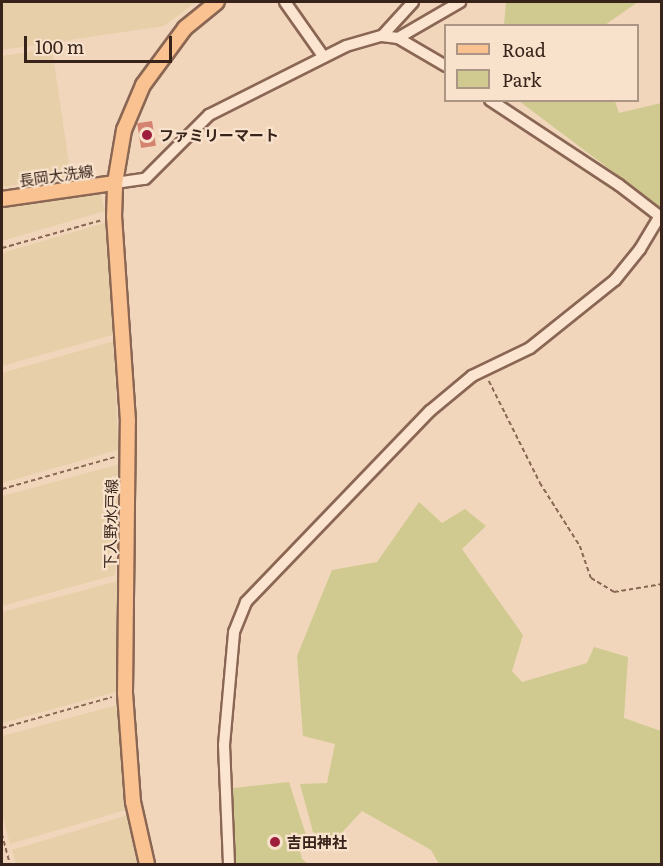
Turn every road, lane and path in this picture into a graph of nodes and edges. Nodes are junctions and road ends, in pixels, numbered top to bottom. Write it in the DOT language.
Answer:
graph roads {
  1 [pos="217,2"];
  2 [pos="285,2"];
  3 [pos="412,2"];
  4 [pos="460,2"];
  5 [pos="382,36"];
  6 [pos="398,38"];
  7 [pos="323,56"];
  8 [pos="444,65"];
  9 [pos="493,102"];
  10 [pos="115,183"];
  11 [pos="2,199"];
  12 [pos="114,217"];
  13 [pos="660,218"];
  14 [pos="2,248"];
  15 [pos="485,371"];
  16 [pos="128,453"];
  17 [pos="2,489"];
  18 [pos="662,584"];
  19 [pos="125,694"];
  20 [pos="2,728"];
  21 [pos="2,834"];
  22 [pos="10,864"];
  23 [pos="147,864"];
  24 [pos="229,864"];
  1 -- 10 [label="main road, 長岡大洗線"];
  2 -- 7 [label="street"];
  3 -- 5 [label="street"];
  4 -- 6 [label="street"];
  5 -- 6 [label="street"];
  5 -- 7 [label="street"];
  6 -- 8 [label="street"];
  7 -- 10 [label="street"];
  9 -- 13 [label="street"];
  10 -- 11 [label="main road, 長岡大洗線"];
  10 -- 12 [label="main road, 下入野水戸線"];
  12 -- 14 [label="path"];
  12 -- 16 [label="main road, 下入野水戸線"];
  13 -- 15 [label="street"];
  15 -- 18 [label="path"];
  15 -- 24 [label="street"];
  16 -- 17 [label="path"];
  16 -- 19 [label="main road, 下入野水戸線"];
  19 -- 20 [label="path"];
  19 -- 23 [label="main road, 下入野水戸線"];
  21 -- 22 [label="path"];
}
